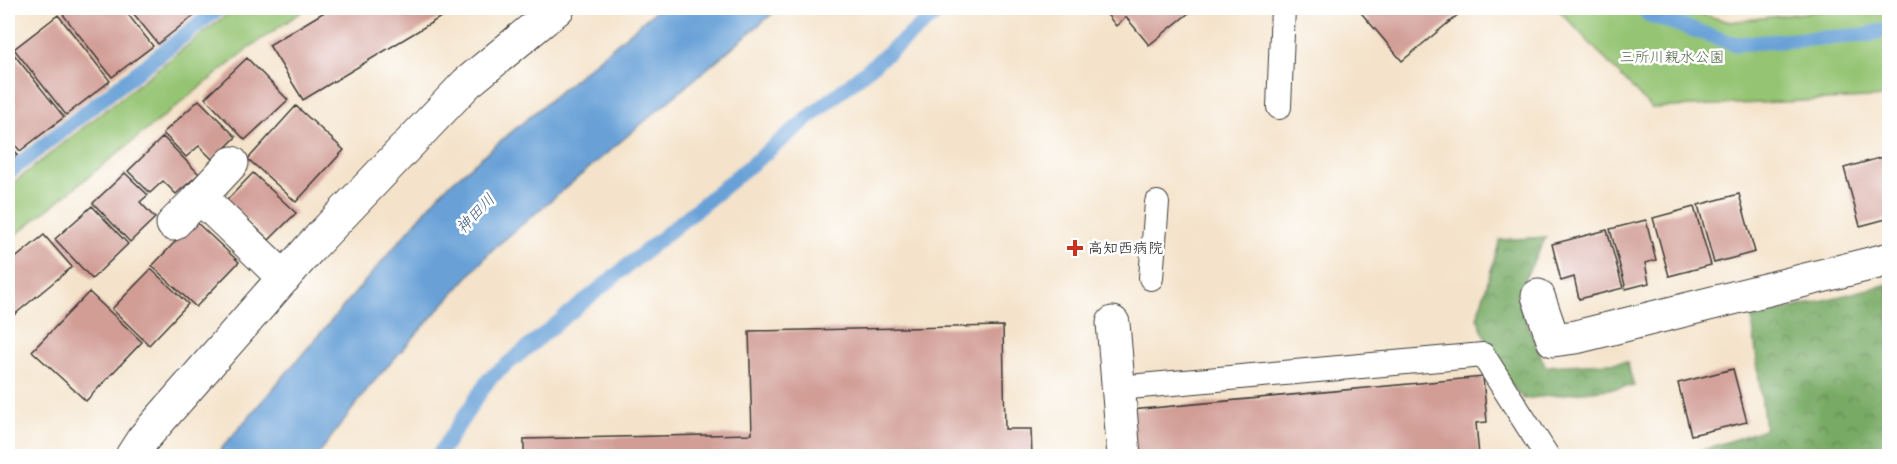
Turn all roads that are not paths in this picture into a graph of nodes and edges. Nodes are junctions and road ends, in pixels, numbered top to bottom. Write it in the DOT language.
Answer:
graph roads {
  1 [pos="558,8"];
  2 [pos="1284,8"];
  3 [pos="1279,107"];
  4 [pos="232,163"];
  5 [pos="200,197"];
  6 [pos="1157,203"];
  7 [pos="173,224"];
  8 [pos="1890,259"];
  9 [pos="284,278"];
  10 [pos="1151,278"];
  11 [pos="1538,296"];
  12 [pos="1113,323"];
  13 [pos="1118,387"];
  14 [pos="132,456"];
  15 [pos="1124,456"];
  16 [pos="1548,456"];
  1 -- 9 [label="street"];
  2 -- 3 [label="lane"];
  4 -- 5 [label="street"];
  5 -- 7 [label="street"];
  5 -- 9 [label="street"];
  6 -- 10 [label="lane"];
  8 -- 11 [label="street"];
  9 -- 14 [label="street"];
  12 -- 13 [label="street"];
  13 -- 15 [label="street"];
  13 -- 16 [label="lane"];
}
